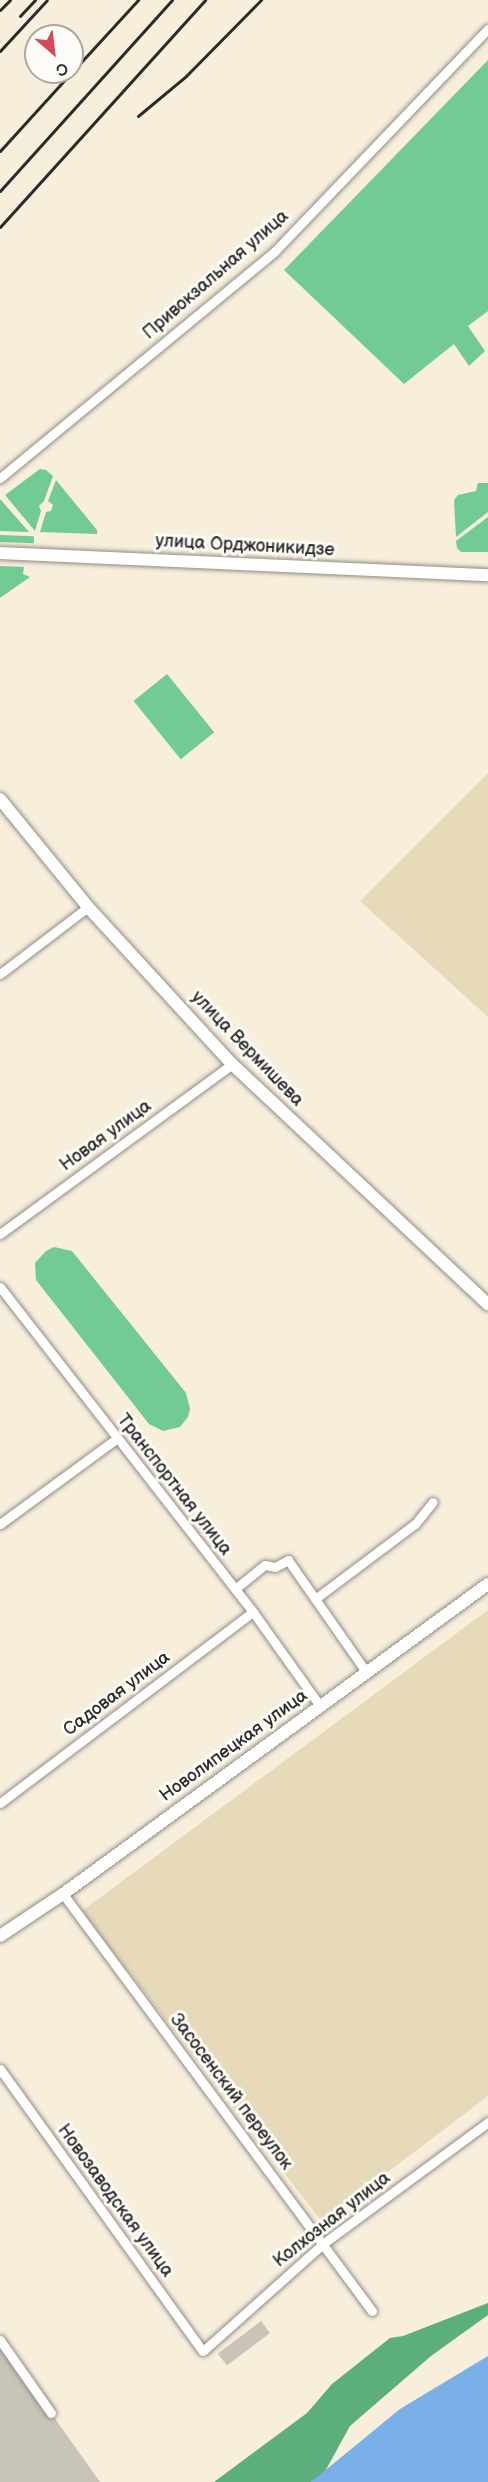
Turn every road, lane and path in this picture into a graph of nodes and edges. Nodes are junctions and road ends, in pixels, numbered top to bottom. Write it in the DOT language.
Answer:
graph roads {
  1 [pos="488,29"];
  2 [pos="0,478"];
  3 [pos="0,553"];
  4 [pos="488,575"];
  5 [pos="0,800"];
  6 [pos="88,907"];
  7 [pos="0,974"];
  8 [pos="232,1064"];
  9 [pos="0,1234"];
  10 [pos="0,1287"];
  11 [pos="488,1304"];
  12 [pos="116,1438"];
  13 [pos="433,1502"];
  14 [pos="0,1524"];
  15 [pos="488,1584"];
  16 [pos="235,1589"];
  17 [pos="315,1599"];
  18 [pos="253,1612"];
  19 [pos="366,1672"];
  20 [pos="320,1706"];
  21 [pos="0,1803"];
  22 [pos="63,1894"];
  23 [pos="0,1936"];
  24 [pos="0,2069"];
  25 [pos="488,2122"];
  26 [pos="324,2243"];
  27 [pos="372,2311"];
  28 [pos="0,2340"];
  29 [pos="203,2351"];
  30 [pos="51,2413"];
  1 -- 2 [label="street, Привокзальная улица"];
  3 -- 4 [label="street, улица Орджоникидзе"];
  5 -- 6 [label="street, улица Вермишева"];
  6 -- 7 [label="street"];
  6 -- 8 [label="street, улица Вермишева"];
  8 -- 9 [label="street, Новая улица"];
  8 -- 11 [label="street, улица Вермишева"];
  10 -- 12 [label="street, Транспортная улица"];
  12 -- 14 [label="street"];
  12 -- 16 [label="street, Транспортная улица"];
  13 -- 17 [label="street"];
  15 -- 19 [label="street, Новолипецкая улица"];
  16 -- 17 [label="street"];
  16 -- 18 [label="street, Транспортная улица"];
  17 -- 19 [label="street"];
  18 -- 20 [label="street, Транспортная улица"];
  18 -- 21 [label="street, Садовая улица"];
  19 -- 20 [label="street, Новолипецкая улица"];
  20 -- 22 [label="street, Новолипецкая улица"];
  22 -- 23 [label="street, Новолипецкая улица"];
  22 -- 26 [label="street, Засосенский переулок"];
  24 -- 29 [label="street, Новозаводская улица"];
  25 -- 26 [label="street, Колхозная улица"];
  26 -- 27 [label="street, Засосенский переулок"];
  26 -- 29 [label="street, Колхозная улица"];
  28 -- 30 [label="street"];
}
